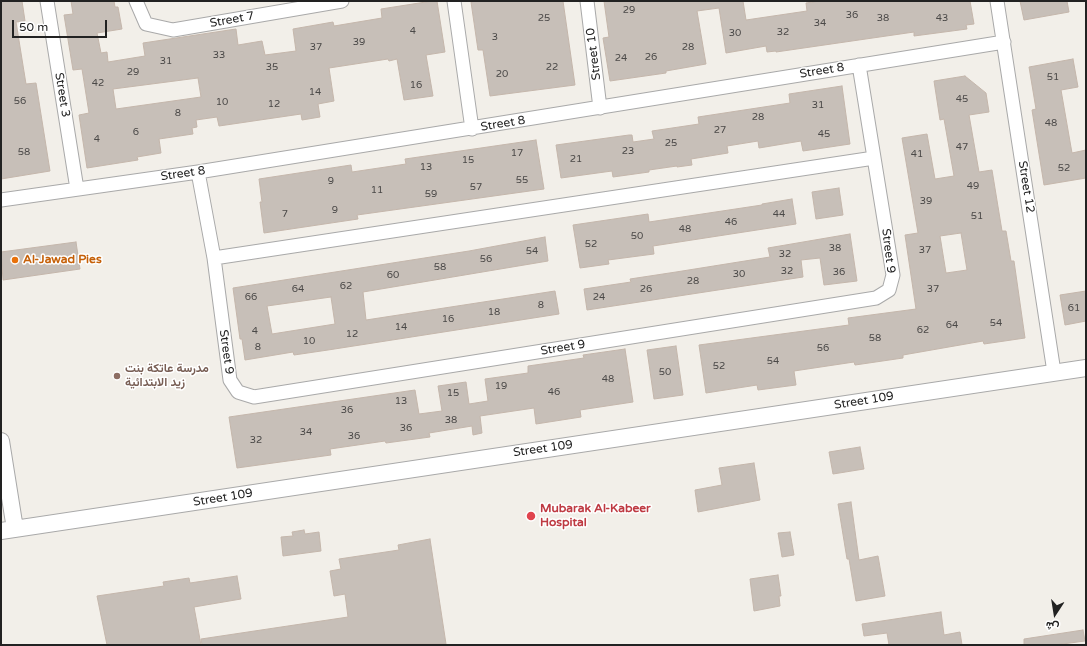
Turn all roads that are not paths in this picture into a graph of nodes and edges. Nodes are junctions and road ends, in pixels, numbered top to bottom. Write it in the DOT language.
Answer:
graph roads {
  1 [pos="47,1"];
  2 [pos="136,1"];
  3 [pos="342,1"];
  4 [pos="454,1"];
  5 [pos="587,1"];
  6 [pos="997,1"];
  7 [pos="1004,42"];
  8 [pos="860,65"];
  9 [pos="600,108"];
  10 [pos="472,129"];
  11 [pos="874,158"];
  12 [pos="198,172"];
  13 [pos="77,189"];
  14 [pos="1,200"];
  15 [pos="214,258"];
  16 [pos="1086,368"];
  17 [pos="1054,372"];
  18 [pos="1,448"];
  19 [pos="8,530"];
  1 -- 13 [label="street, Street 3"];
  2 -- 3 [label="street, Street 7"];
  4 -- 10 [label="street"];
  5 -- 9 [label="street, Street 10"];
  6 -- 7 [label="street, Street 12"];
  7 -- 8 [label="street, Street 8"];
  7 -- 17 [label="street, Street 12"];
  8 -- 9 [label="street, Street 8"];
  8 -- 11 [label="street, Street 9"];
  9 -- 10 [label="street, Street 8"];
  10 -- 12 [label="street, Street 8"];
  11 -- 15 [label="street"];
  11 -- 15 [label="street, Street 9"];
  12 -- 13 [label="street, Street 8"];
  12 -- 15 [label="street, Street 9"];
  13 -- 14 [label="street, Street 8"];
  16 -- 17 [label="street, Street 109"];
  17 -- 19 [label="street, Street 109"];
  18 -- 19 [label="street"];
}
